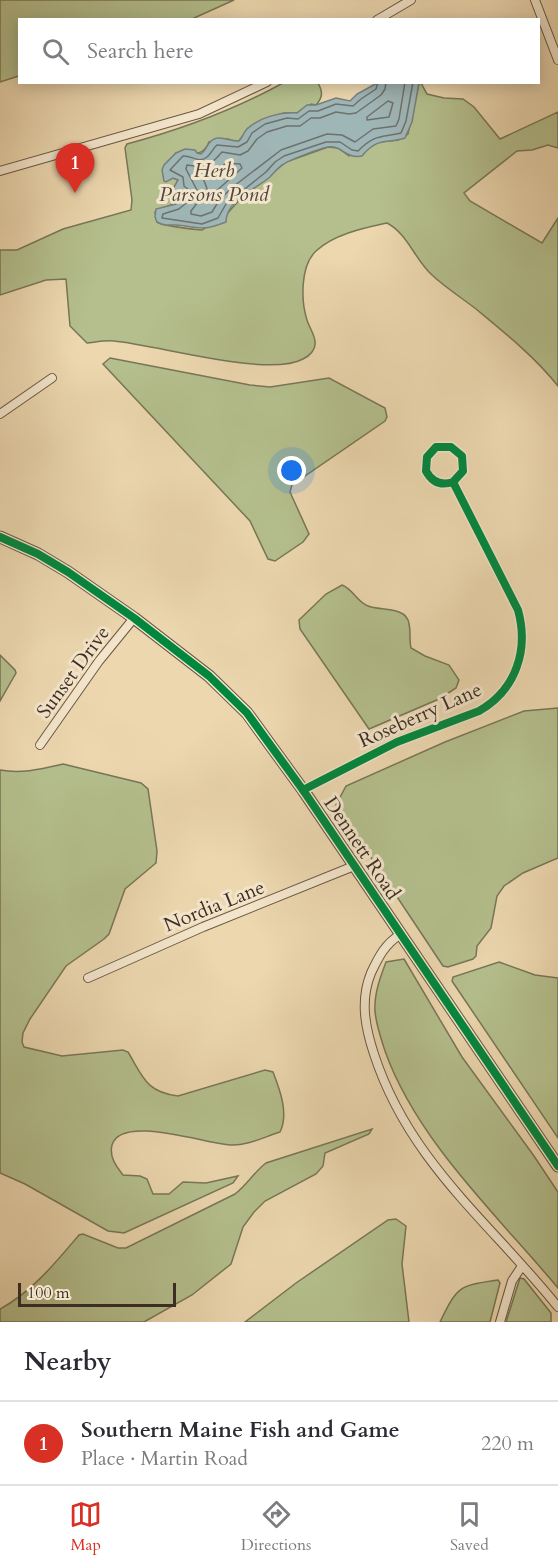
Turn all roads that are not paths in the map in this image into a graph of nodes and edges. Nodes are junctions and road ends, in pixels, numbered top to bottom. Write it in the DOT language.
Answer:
graph roads {
  1 [pos="411,0"];
  2 [pos="535,0"];
  3 [pos="380,18"];
  4 [pos="558,60"];
  5 [pos="263,84"];
  6 [pos="0,171"];
  7 [pos="52,378"];
  8 [pos="0,414"];
  9 [pos="453,482"];
  10 [pos="0,537"];
  11 [pos="134,618"];
  12 [pos="40,745"];
  13 [pos="303,790"];
  14 [pos="354,866"];
  15 [pos="401,934"];
  16 [pos="88,978"];
  17 [pos="558,1166"];
  18 [pos="522,1266"];
  19 [pos="558,1307"];
  20 [pos="500,1322"];
  1 -- 3 [label="street"];
  2 -- 4 [label="street"];
  5 -- 6 [label="street"];
  7 -- 8 [label="street"];
  9 -- 9 [label="street"];
  9 -- 13 [label="street, Roseberry Lane"];
  10 -- 11 [label="street, Dennett Road"];
  11 -- 12 [label="street, Sunset Drive"];
  11 -- 13 [label="street, Dennett Road"];
  13 -- 14 [label="street, Dennett Road"];
  14 -- 15 [label="street, Dennett Road"];
  14 -- 16 [label="street, Nordia Lane"];
  15 -- 17 [label="street, Dennett Road"];
  15 -- 18 [label="street"];
  18 -- 19 [label="street"];
  18 -- 20 [label="street"];
}
